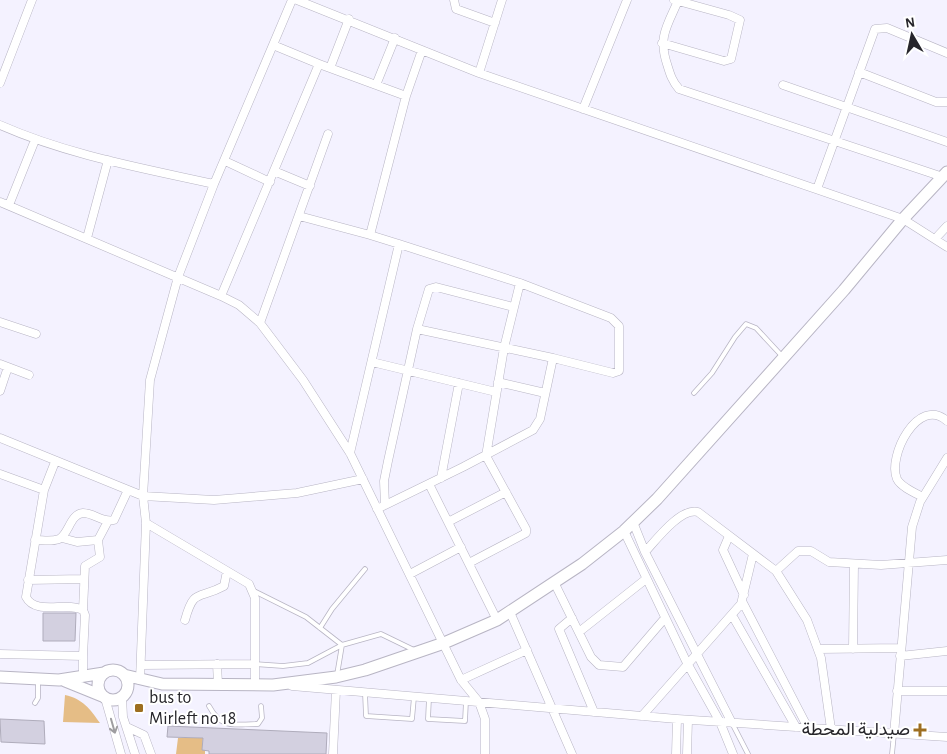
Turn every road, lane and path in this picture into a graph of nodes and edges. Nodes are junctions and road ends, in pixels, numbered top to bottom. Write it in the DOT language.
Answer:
graph roads {
  1 [pos="32,0"];
  2 [pos="292,0"];
  3 [pos="297,0"];
  4 [pos="454,0"];
  5 [pos="502,0"];
  6 [pos="627,0"];
  7 [pos="676,0"];
  8 [pos="349,19"];
  9 [pos="495,23"];
  10 [pos="395,38"];
  11 [pos="662,43"];
  12 [pos="273,45"];
  13 [pos="422,50"];
  14 [pos="947,53"];
  15 [pos="319,64"];
  16 [pos="330,68"];
  17 [pos="859,72"];
  18 [pos="479,73"];
  19 [pos="0,83"];
  20 [pos="376,85"];
  21 [pos="783,85"];
  22 [pos="406,96"];
  23 [pos="947,102"];
  24 [pos="847,106"];
  25 [pos="583,109"];
  26 [pos="0,125"];
  27 [pos="328,134"];
  28 [pos="35,140"];
  29 [pos="835,140"];
  30 [pos="947,142"];
  31 [pos="108,160"];
  32 [pos="224,161"];
  33 [pos="274,171"];
  34 [pos="945,175"];
  35 [pos="270,182"];
  36 [pos="214,184"];
  37 [pos="310,186"];
  38 [pos="817,189"];
  39 [pos="0,202"];
  40 [pos="8,205"];
  41 [pos="299,216"];
  42 [pos="903,220"];
  43 [pos="947,226"];
  44 [pos="370,235"];
  45 [pos="87,238"];
  46 [pos="935,239"];
  47 [pos="399,244"];
  48 [pos="947,247"];
  49 [pos="178,277"];
  50 [pos="520,283"];
  51 [pos="221,296"];
  52 [pos="513,307"];
  53 [pos="0,322"];
  54 [pos="260,323"];
  55 [pos="417,329"];
  56 [pos="36,334"];
  57 [pos="504,348"];
  58 [pos="784,357"];
  59 [pos="553,358"];
  60 [pos="372,362"];
  61 [pos="0,364"];
  62 [pos="8,367"];
  63 [pos="409,371"];
  64 [pos="30,375"];
  65 [pos="498,382"];
  66 [pos="459,383"];
  67 [pos="0,391"];
  68 [pos="496,392"];
  69 [pos="545,393"];
  70 [pos="694,393"];
  71 [pos="947,421"];
  72 [pos="0,438"];
  73 [pos="350,453"];
  74 [pos="486,456"];
  75 [pos="947,458"];
  76 [pos="55,462"];
  77 [pos="0,474"];
  78 [pos="441,478"];
  79 [pos="363,479"];
  80 [pos="430,484"];
  81 [pos="44,490"];
  82 [pos="128,490"];
  83 [pos="506,492"];
  84 [pos="143,496"];
  85 [pos="923,497"];
  86 [pos="385,505"];
  87 [pos="377,509"];
  88 [pos="108,522"];
  89 [pos="448,522"];
  90 [pos="633,522"];
  91 [pos="146,523"];
  92 [pos="624,531"];
  93 [pos="729,536"];
  94 [pos="62,538"];
  95 [pos="35,540"];
  96 [pos="98,540"];
  97 [pos="461,547"];
  98 [pos="645,552"];
  99 [pos="753,554"];
  100 [pos="947,560"];
  101 [pos="469,563"];
  102 [pos="909,563"];
  103 [pos="854,564"];
  104 [pos="365,569"];
  105 [pos="227,571"];
  106 [pos="776,571"];
  107 [pos="410,574"];
  108 [pos="83,579"];
  109 [pos="646,579"];
  110 [pos="28,580"];
  111 [pos="555,584"];
  112 [pos="253,590"];
  113 [pos="743,598"];
  114 [pos="83,610"];
  115 [pos="510,612"];
  116 [pos="732,615"];
  117 [pos="572,618"];
  118 [pos="665,618"];
  119 [pos="186,620"];
  120 [pos="497,620"];
  121 [pos="320,628"];
  122 [pos="579,632"];
  123 [pos="444,643"];
  124 [pos="342,644"];
  125 [pos="819,649"];
  126 [pos="853,649"];
  127 [pos="527,650"];
  128 [pos="947,651"];
  129 [pos="418,652"];
  130 [pos="900,652"];
  131 [pos="695,653"];
  132 [pos="0,654"];
  133 [pos="83,656"];
  134 [pos="687,663"];
  135 [pos="217,664"];
  136 [pos="254,664"];
  137 [pos="141,665"];
  138 [pos="104,673"];
  139 [pos="124,675"];
  140 [pos="0,677"];
  141 [pos="84,677"];
  142 [pos="336,677"];
  143 [pos="38,679"];
  144 [pos="59,680"];
  145 [pos="140,680"];
  146 [pos="461,680"];
  147 [pos="162,684"];
  148 [pos="218,684"];
  149 [pos="255,684"];
  150 [pos="273,685"];
  151 [pos="336,690"];
  152 [pos="947,690"];
  153 [pos="898,691"];
  154 [pos="365,692"];
  155 [pos="124,696"];
  156 [pos="104,697"];
  157 [pos="414,697"];
  158 [pos="429,698"];
  159 [pos="466,701"];
  160 [pos="479,702"];
  161 [pos="35,703"];
  162 [pos="210,706"];
  163 [pos="261,706"];
  164 [pos="553,708"];
  165 [pos="594,712"];
  166 [pos="642,716"];
  167 [pos="677,719"];
  168 [pos="688,720"];
  169 [pos="720,722"];
  170 [pos="732,723"];
  171 [pos="127,727"];
  172 [pos="796,727"];
  173 [pos="808,728"];
  174 [pos="830,730"];
  175 [pos="894,734"];
  176 [pos="947,737"];
  177 [pos="121,754"];
  178 [pos="135,754"];
  179 [pos="150,754"];
  180 [pos="333,754"];
  181 [pos="485,754"];
  182 [pos="571,754"];
  183 [pos="676,754"];
  184 [pos="687,754"];
  185 [pos="733,754"];
  186 [pos="748,754"];
  187 [pos="892,754"];
  1 -- 19 [label="street"];
  2 -- 12 [label="street"];
  3 -- 8 [label="street"];
  4 -- 9 [label="street"];
  5 -- 9 [label="street"];
  6 -- 25 [label="street"];
  7 -- 11 [label="street"];
  7 -- 11 [label="street"];
  8 -- 10 [label="street"];
  8 -- 16 [label="street"];
  9 -- 18 [label="street"];
  10 -- 13 [label="street"];
  10 -- 20 [label="street"];
  11 -- 29 [label="street"];
  12 -- 15 [label="street"];
  12 -- 32 [label="street"];
  13 -- 18 [label="street"];
  13 -- 22 [label="street"];
  14 -- 17 [label="street"];
  15 -- 16 [label="street"];
  15 -- 33 [label="street"];
  16 -- 20 [label="street"];
  17 -- 23 [label="street"];
  17 -- 24 [label="street"];
  18 -- 25 [label="street"];
  20 -- 22 [label="street"];
  21 -- 24 [label="street"];
  22 -- 44 [label="street"];
  24 -- 29 [label="street"];
  24 -- 30 [label="street"];
  25 -- 38 [label="street"];
  26 -- 28 [label="street"];
  27 -- 37 [label="street"];
  28 -- 31 [label="street"];
  28 -- 40 [label="street"];
  29 -- 34 [label="street"];
  29 -- 38 [label="street"];
  31 -- 36 [label="street"];
  31 -- 45 [label="street"];
  32 -- 35 [label="street"];
  32 -- 36 [label="street"];
  33 -- 35 [label="street"];
  33 -- 37 [label="street"];
  34 -- 42 [label="main road"];
  35 -- 51 [label="street"];
  36 -- 49 [label="street"];
  37 -- 41 [label="street"];
  38 -- 42 [label="street"];
  39 -- 40 [label="street"];
  40 -- 45 [label="street"];
  41 -- 44 [label="street"];
  41 -- 54 [label="street"];
  42 -- 46 [label="street"];
  42 -- 58 [label="main road"];
  43 -- 46 [label="street"];
  44 -- 47 [label="street"];
  45 -- 49 [label="street"];
  46 -- 48 [label="street"];
  47 -- 50 [label="street"];
  47 -- 60 [label="street"];
  49 -- 51 [label="street"];
  49 -- 84 [label="street"];
  50 -- 52 [label="street"];
  50 -- 59 [label="street"];
  51 -- 54 [label="street"];
  52 -- 55 [label="street"];
  52 -- 57 [label="street"];
  53 -- 56 [label="street"];
  54 -- 73 [label="street"];
  55 -- 57 [label="street"];
  55 -- 63 [label="street"];
  57 -- 59 [label="street"];
  57 -- 65 [label="street"];
  58 -- 70 [label="lane"];
  58 -- 90 [label="main road"];
  59 -- 69 [label="street"];
  60 -- 63 [label="street"];
  60 -- 73 [label="street"];
  61 -- 62 [label="street"];
  62 -- 64 [label="street"];
  62 -- 67 [label="street"];
  63 -- 66 [label="street"];
  63 -- 86 [label="street"];
  65 -- 68 [label="street"];
  65 -- 69 [label="street"];
  66 -- 68 [label="street"];
  66 -- 78 [label="street"];
  68 -- 74 [label="street"];
  69 -- 74 [label="street"];
  71 -- 85 [label="street"];
  72 -- 76 [label="street"];
  73 -- 79 [label="street"];
  74 -- 78 [label="street"];
  74 -- 83 [label="street"];
  75 -- 85 [label="street"];
  76 -- 81 [label="street"];
  76 -- 82 [label="street"];
  77 -- 81 [label="street"];
  78 -- 80 [label="street"];
  79 -- 84 [label="street"];
  79 -- 87 [label="street"];
  80 -- 86 [label="street"];
  80 -- 89 [label="street"];
  81 -- 95 [label="street"];
  82 -- 84 [label="street"];
  82 -- 88 [label="street"];
  83 -- 89 [label="street"];
  83 -- 101 [label="street"];
  84 -- 91 [label="street"];
  85 -- 102 [label="street"];
  86 -- 87 [label="street"];
  87 -- 107 [label="street"];
  88 -- 94 [label="street"];
  88 -- 96 [label="street"];
  89 -- 97 [label="street"];
  90 -- 92 [label="main road"];
  90 -- 98 [label="street"];
  91 -- 105 [label="street"];
  91 -- 137 [label="street"];
  92 -- 109 [label="street"];
  92 -- 111 [label="main road"];
  93 -- 98 [label="street"];
  93 -- 99 [label="street"];
  93 -- 113 [label="street"];
  94 -- 95 [label="street"];
  94 -- 96 [label="street"];
  95 -- 110 [label="street"];
  96 -- 108 [label="street"];
  97 -- 101 [label="street"];
  97 -- 107 [label="street"];
  98 -- 131 [label="street"];
  99 -- 106 [label="street"];
  99 -- 113 [label="street"];
  100 -- 102 [label="street"];
  101 -- 120 [label="street"];
  102 -- 103 [label="street"];
  102 -- 130 [label="street"];
  103 -- 106 [label="street"];
  103 -- 126 [label="street"];
  104 -- 121 [label="lane"];
  105 -- 112 [label="street"];
  105 -- 119 [label="street"];
  106 -- 125 [label="street"];
  107 -- 123 [label="street"];
  108 -- 110 [label="street"];
  108 -- 114 [label="street"];
  109 -- 118 [label="street"];
  109 -- 122 [label="street"];
  110 -- 114 [label="street"];
  111 -- 115 [label="main road"];
  111 -- 117 [label="street"];
  112 -- 121 [label="lane"];
  112 -- 136 [label="street"];
  113 -- 116 [label="street"];
  113 -- 173 [label="street"];
  114 -- 133 [label="street"];
  115 -- 120 [label="main road"];
  115 -- 127 [label="street"];
  116 -- 131 [label="street"];
  116 -- 172 [label="street"];
  117 -- 122 [label="street"];
  117 -- 165 [label="street"];
  118 -- 122 [label="street"];
  118 -- 134 [label="street"];
  120 -- 123 [label="main road"];
  121 -- 124 [label="lane"];
  123 -- 129 [label="main road"];
  123 -- 146 [label="street"];
  124 -- 129 [label="lane"];
  124 -- 136 [label="lane"];
  124 -- 142 [label="lane"];
  125 -- 126 [label="street"];
  125 -- 174 [label="street"];
  126 -- 130 [label="street"];
  127 -- 146 [label="street"];
  127 -- 164 [label="street"];
  128 -- 130 [label="street"];
  129 -- 142 [label="main road"];
  130 -- 153 [label="street"];
  131 -- 134 [label="street"];
  131 -- 170 [label="street"];
  132 -- 133 [label="street"];
  133 -- 141 [label="street"];
  134 -- 166 [label="street"];
  134 -- 169 [label="street"];
  135 -- 136 [label="street"];
  135 -- 137 [label="street"];
  135 -- 148 [label="street"];
  136 -- 149 [label="street"];
  137 -- 145 [label="street"];
  138 -- 139 [label="main road"];
  138 -- 141 [label="main road"];
  138 -- 156 [label="main road"];
  139 -- 145 [label="main road"];
  139 -- 155 [label="main road"];
  140 -- 143 [label="main road"];
  141 -- 144 [label="main road"];
  142 -- 150 [label="main road"];
  143 -- 144 [label="main road"];
  143 -- 161 [label="lane"];
  144 -- 156 [label="main road"];
  145 -- 147 [label="main road"];
  146 -- 160 [label="street"];
  147 -- 148 [label="main road"];
  147 -- 155 [label="main road"];
  148 -- 149 [label="main road"];
  149 -- 150 [label="main road"];
  150 -- 151 [label="street"];
  151 -- 154 [label="street"];
  151 -- 180 [label="street"];
  152 -- 153 [label="street"];
  153 -- 175 [label="street"];
  154 -- 157 [label="street"];
  154 -- 157 [label="lane"];
  155 -- 156 [label="main road"];
  155 -- 171 [label="street"];
  156 -- 177 [label="street, one-way"];
  157 -- 158 [label="street"];
  158 -- 159 [label="street"];
  158 -- 159 [label="lane"];
  159 -- 160 [label="street"];
  160 -- 164 [label="street"];
  160 -- 181 [label="street"];
  162 -- 163 [label="lane"];
  164 -- 165 [label="street"];
  164 -- 182 [label="street"];
  165 -- 166 [label="street"];
  166 -- 167 [label="street"];
  167 -- 168 [label="street"];
  167 -- 183 [label="street"];
  168 -- 169 [label="street"];
  168 -- 184 [label="street"];
  169 -- 170 [label="street"];
  169 -- 185 [label="street"];
  170 -- 172 [label="street"];
  170 -- 186 [label="lane"];
  171 -- 178 [label="street"];
  171 -- 179 [label="street"];
  172 -- 173 [label="street"];
  173 -- 174 [label="street"];
  174 -- 175 [label="street"];
  175 -- 176 [label="street"];
  175 -- 187 [label="lane"];
}
